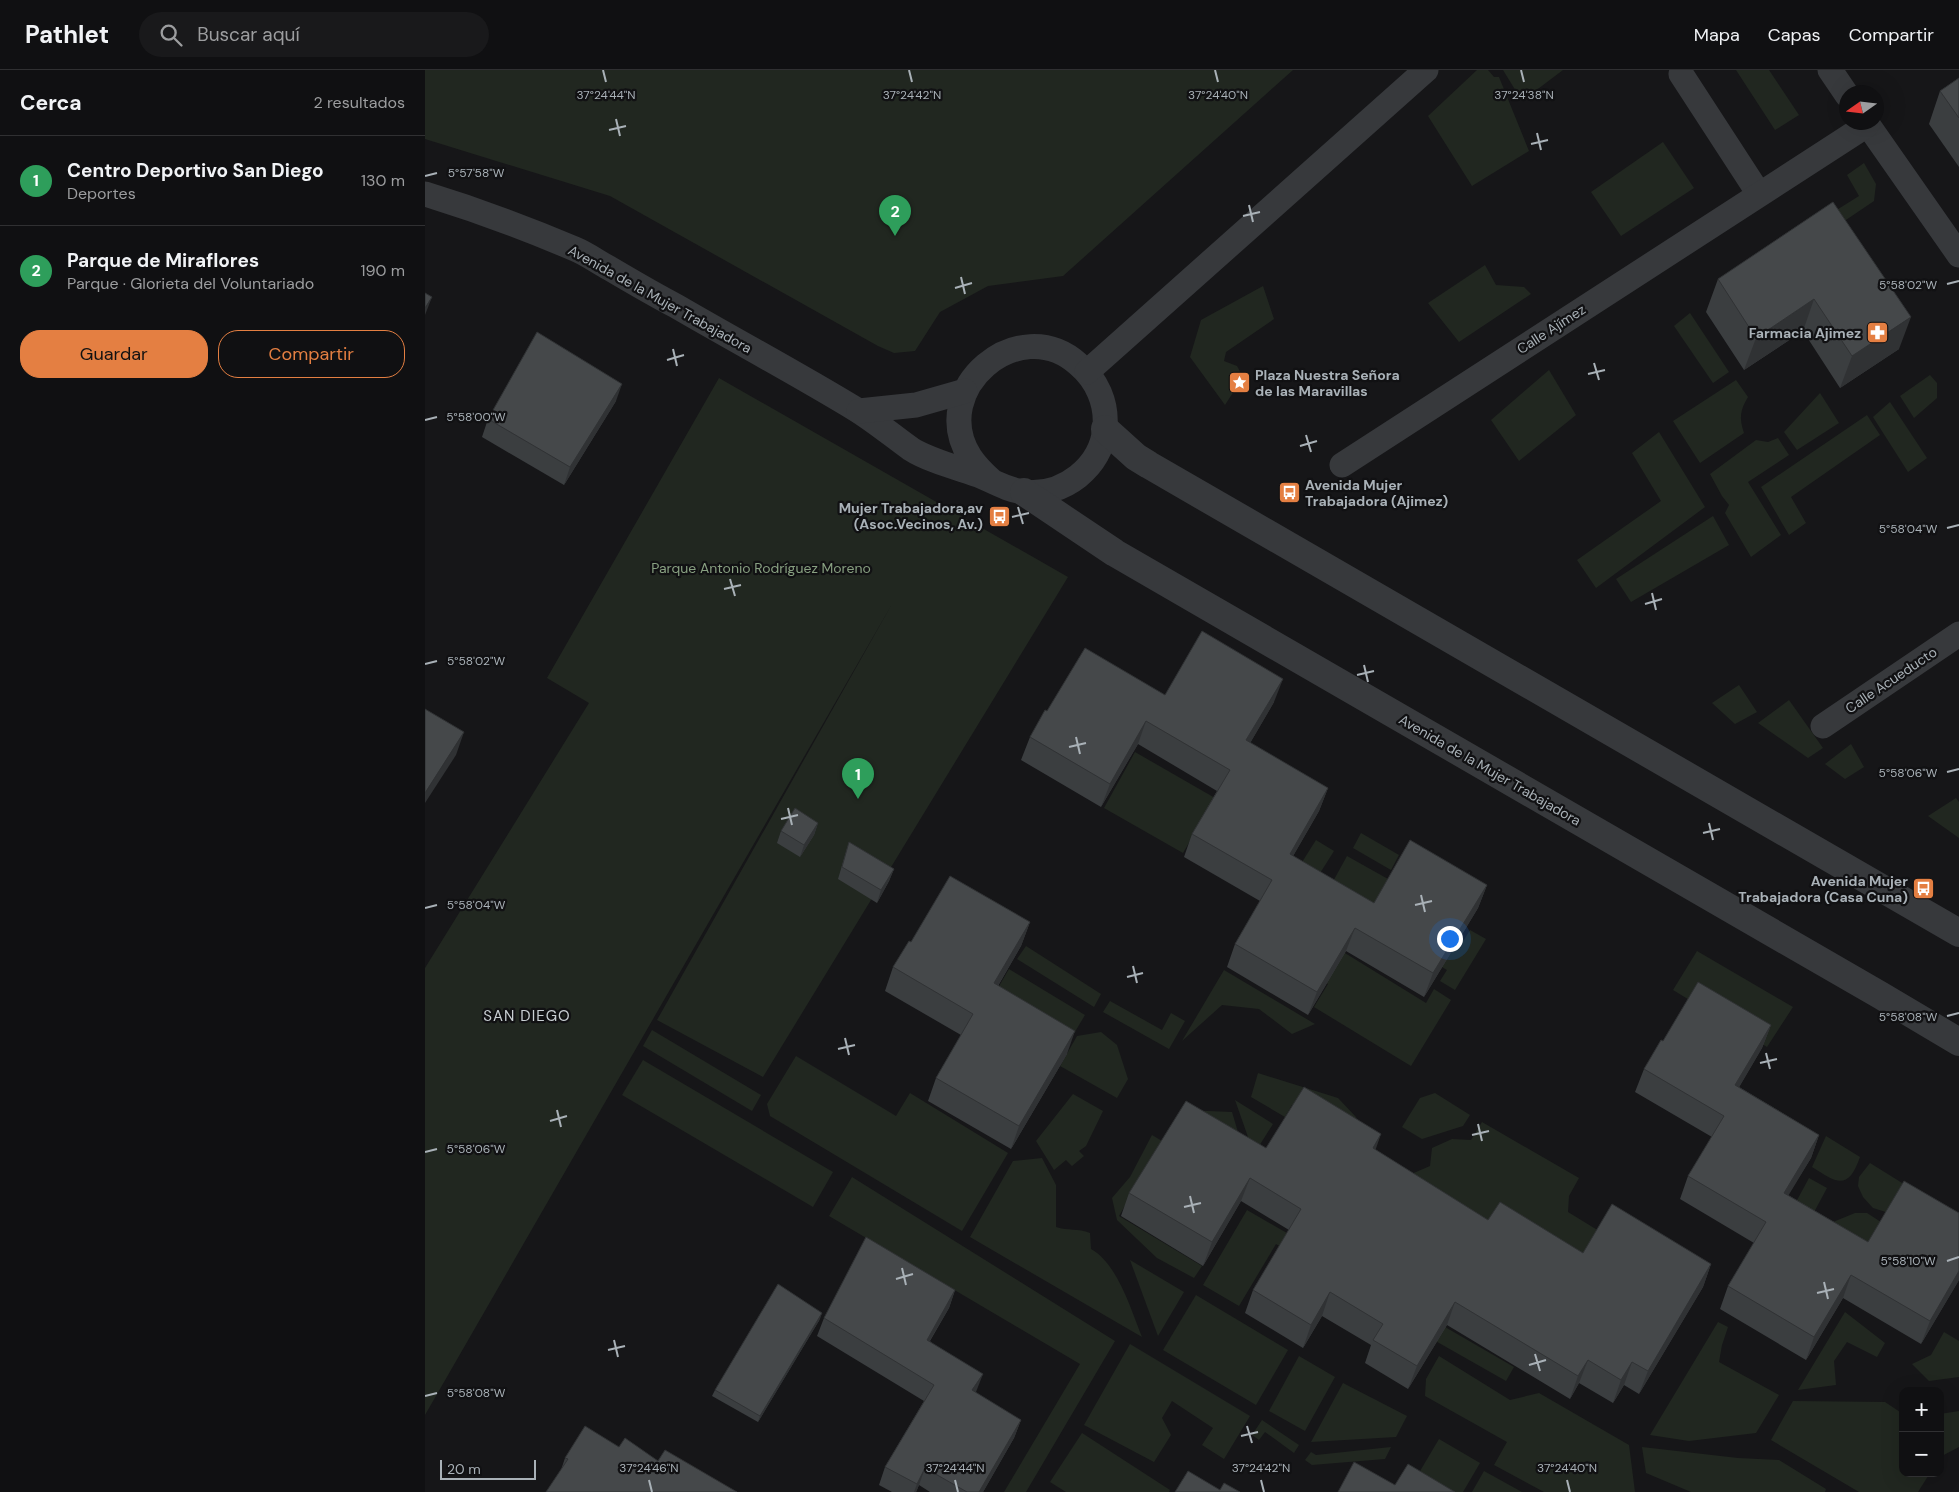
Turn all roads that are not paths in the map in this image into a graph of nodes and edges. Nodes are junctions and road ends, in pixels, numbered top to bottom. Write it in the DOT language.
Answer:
graph roads {
  1 [pos="1426,70"];
  2 [pos="1829,70"];
  3 [pos="1681,74"];
  4 [pos="1840,85"];
  5 [pos="1858,130"];
  6 [pos="1871,130"];
  7 [pos="425,194"];
  8 [pos="1759,194"];
  9 [pos="1959,256"];
  10 [pos="1087,372"];
  11 [pos="965,391"];
  12 [pos="859,411"];
  13 [pos="1105,429"];
  14 [pos="1343,465"];
  15 [pos="992,481"];
  16 [pos="1024,492"];
  17 [pos="1959,634"];
  18 [pos="1823,726"];
  19 [pos="1959,933"];
  20 [pos="1959,1042"];
  1 -- 10 [label="street"];
  2 -- 4 [label="street"];
  3 -- 8 [label="street"];
  5 -- 8 [label="street, Calle Ajímez"];
  6 -- 9 [label="street, Calle Ajímez"];
  7 -- 12 [label="street, Avenida de la Mujer Trabajadora"];
  8 -- 14 [label="street, Calle Ajímez"];
  10 -- 11 [label="street"];
  10 -- 13 [label="street"];
  11 -- 12 [label="street"];
  11 -- 15 [label="street"];
  12 -- 15 [label="street, Avenida de la Mujer Trabajadora"];
  13 -- 16 [label="street"];
  13 -- 19 [label="street"];
  15 -- 16 [label="street"];
  16 -- 20 [label="street, Avenida de la Mujer Trabajadora"];
  17 -- 18 [label="street, Calle Acueducto"];
}
